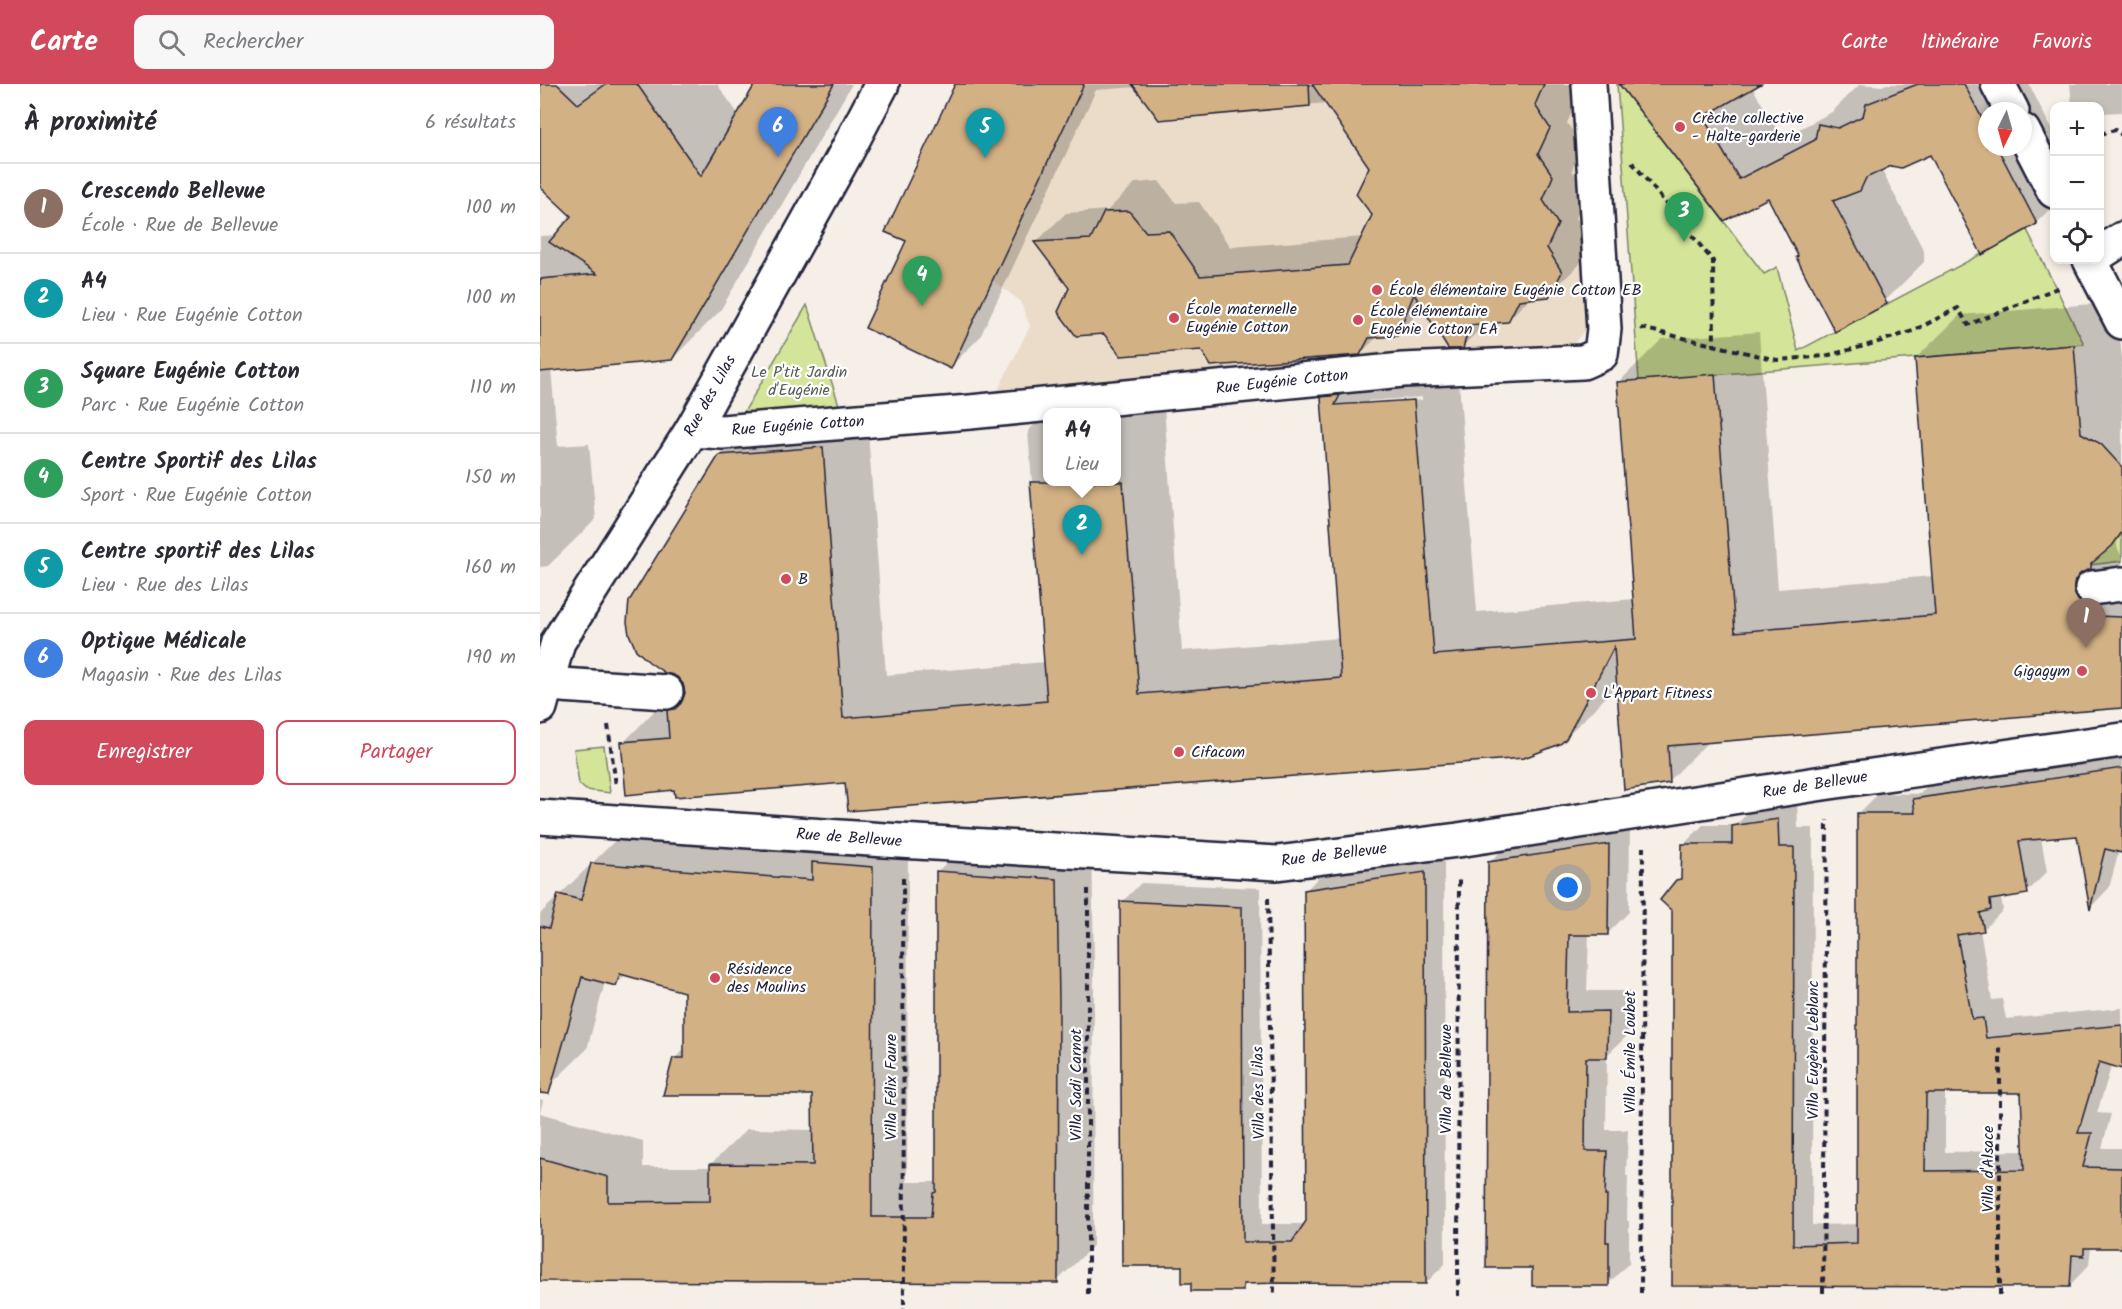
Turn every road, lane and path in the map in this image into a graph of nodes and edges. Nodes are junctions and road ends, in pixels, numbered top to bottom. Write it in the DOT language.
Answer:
graph roads {
  1 [pos="882,84"];
  2 [pos="1588,84"];
  3 [pos="1998,84"];
  4 [pos="2007,102"];
  5 [pos="2104,133"];
  6 [pos="2122,135"];
  7 [pos="2032,148"];
  8 [pos="1592,152"];
  9 [pos="2050,182"];
  10 [pos="2122,239"];
  11 [pos="2104,254"];
  12 [pos="2090,264"];
  13 [pos="2097,264"];
  14 [pos="2122,322"];
  15 [pos="1604,329"];
  16 [pos="1714,345"];
  17 [pos="692,430"];
  18 [pos="549,641"];
  19 [pos="603,689"];
  20 [pos="666,692"];
  21 [pos="543,696"];
  22 [pos="2122,740"];
  23 [pos="617,791"];
  24 [pos="1640,812"];
  25 [pos="540,817"];
  26 [pos="1827,820"];
  27 [pos="1459,875"];
  28 [pos="903,876"];
  29 [pos="1088,876"];
  30 [pos="1267,890"];
  31 [pos="2000,1044"];
  32 [pos="1641,1293"];
  33 [pos="1823,1293"];
  34 [pos="1088,1294"];
  35 [pos="2000,1295"];
  36 [pos="1274,1296"];
  37 [pos="1458,1296"];
  38 [pos="904,1309"];
  1 -- 17 [label="street, Rue des Lilas"];
  2 -- 8 [label="street, Rue Eugénie Cotton"];
  3 -- 4 [label="street"];
  5 -- 6 [label="path"];
  7 -- 9 [label="street"];
  8 -- 15 [label="street, Rue Eugénie Cotton"];
  8 -- 16 [label="path"];
  10 -- 11 [label="street"];
  12 -- 16 [label="path"];
  13 -- 14 [label="street"];
  15 -- 16 [label="path"];
  15 -- 17 [label="street, Rue Eugénie Cotton"];
  17 -- 18 [label="street, Rue des Lilas"];
  18 -- 21 [label="street, Rue des Lilas"];
  19 -- 20 [label="street"];
  19 -- 21 [label="street"];
  19 -- 23 [label="path"];
  22 -- 24 [label="street, Rue de Bellevue"];
  24 -- 25 [label="street, Rue de Bellevue"];
  24 -- 32 [label="path, Villa Émile Loubet"];
  26 -- 33 [label="path, Villa Eugène Leblanc"];
  27 -- 37 [label="path, Villa de Bellevue"];
  28 -- 38 [label="path, Villa Félix Faure"];
  29 -- 34 [label="path, Villa Sadi Carnot"];
  30 -- 36 [label="path, Villa des Lilas"];
  31 -- 35 [label="path, Villa d'Alsace"];
}
